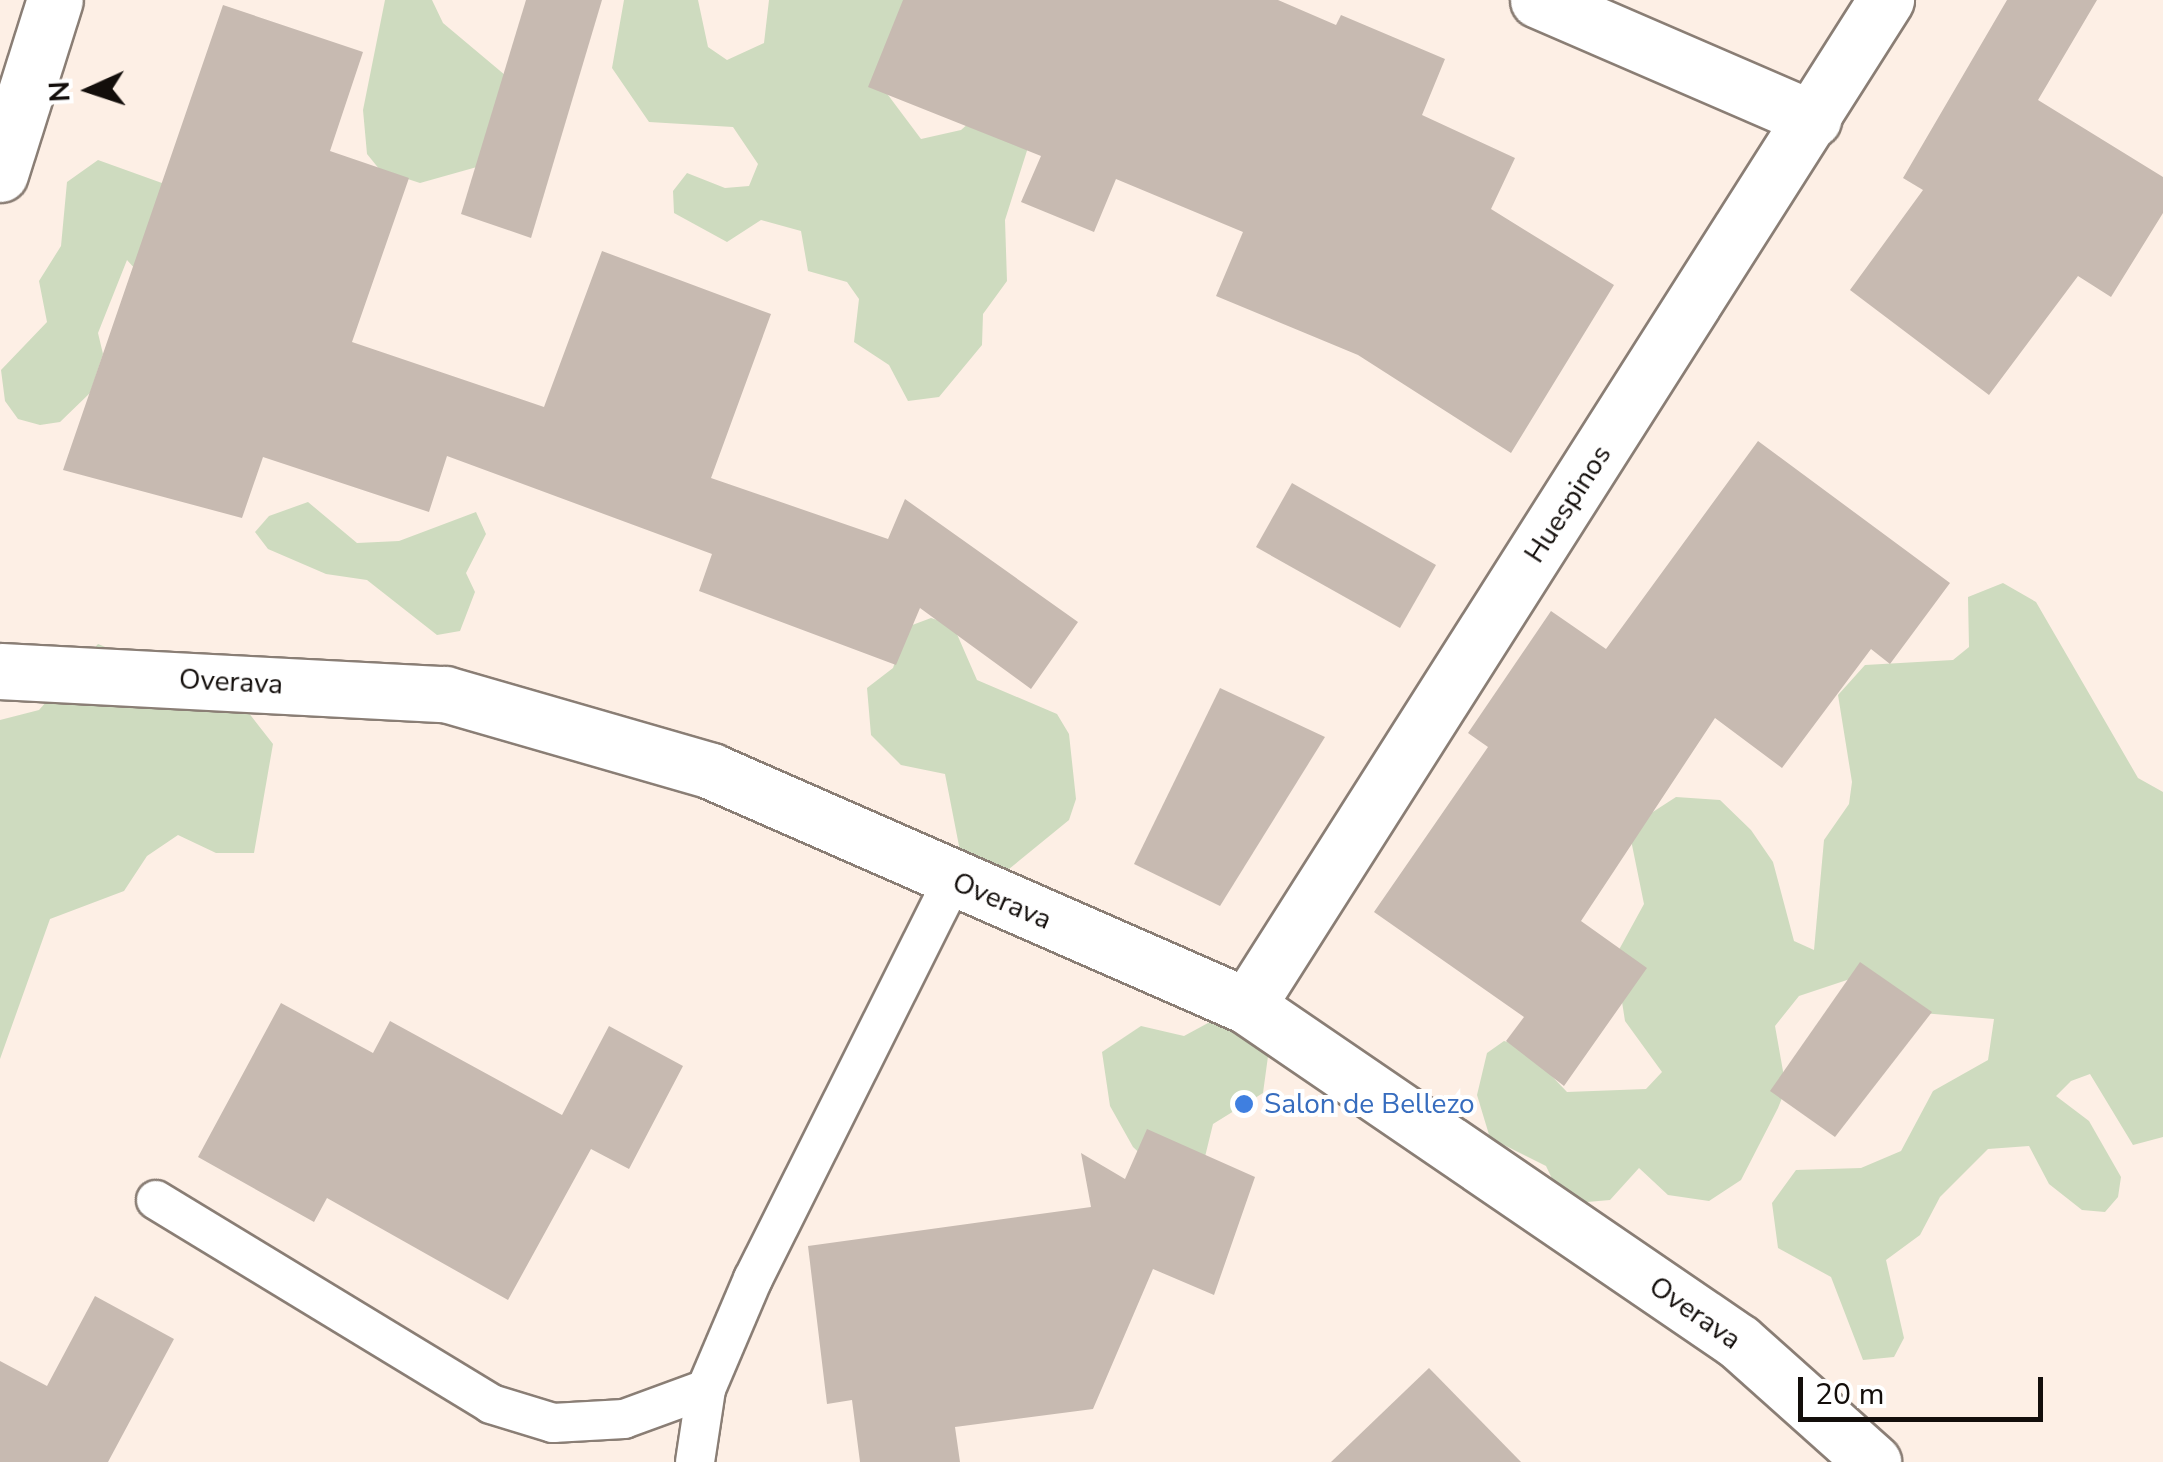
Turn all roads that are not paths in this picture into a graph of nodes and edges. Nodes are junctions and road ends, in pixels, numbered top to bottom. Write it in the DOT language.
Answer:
graph roads {
  1 [pos="54,0"];
  2 [pos="1538,0"];
  3 [pos="1886,0"];
  4 [pos="1813,119"];
  5 [pos="0,174"];
  6 [pos="0,672"];
  7 [pos="953,880"];
  8 [pos="1247,1006"];
  9 [pos="156,1200"];
  10 [pos="706,1388"];
  11 [pos="1838,1451"];
  12 [pos="695,1462"];
  1 -- 5 [label="street"];
  2 -- 4 [label="street"];
  3 -- 4 [label="street, Huespinos"];
  4 -- 8 [label="street, Huespinos"];
  6 -- 7 [label="street, Overava"];
  7 -- 8 [label="street, Overava"];
  7 -- 10 [label="lane"];
  8 -- 11 [label="street, Overava"];
  9 -- 10 [label="lane"];
  10 -- 12 [label="lane"];
}
